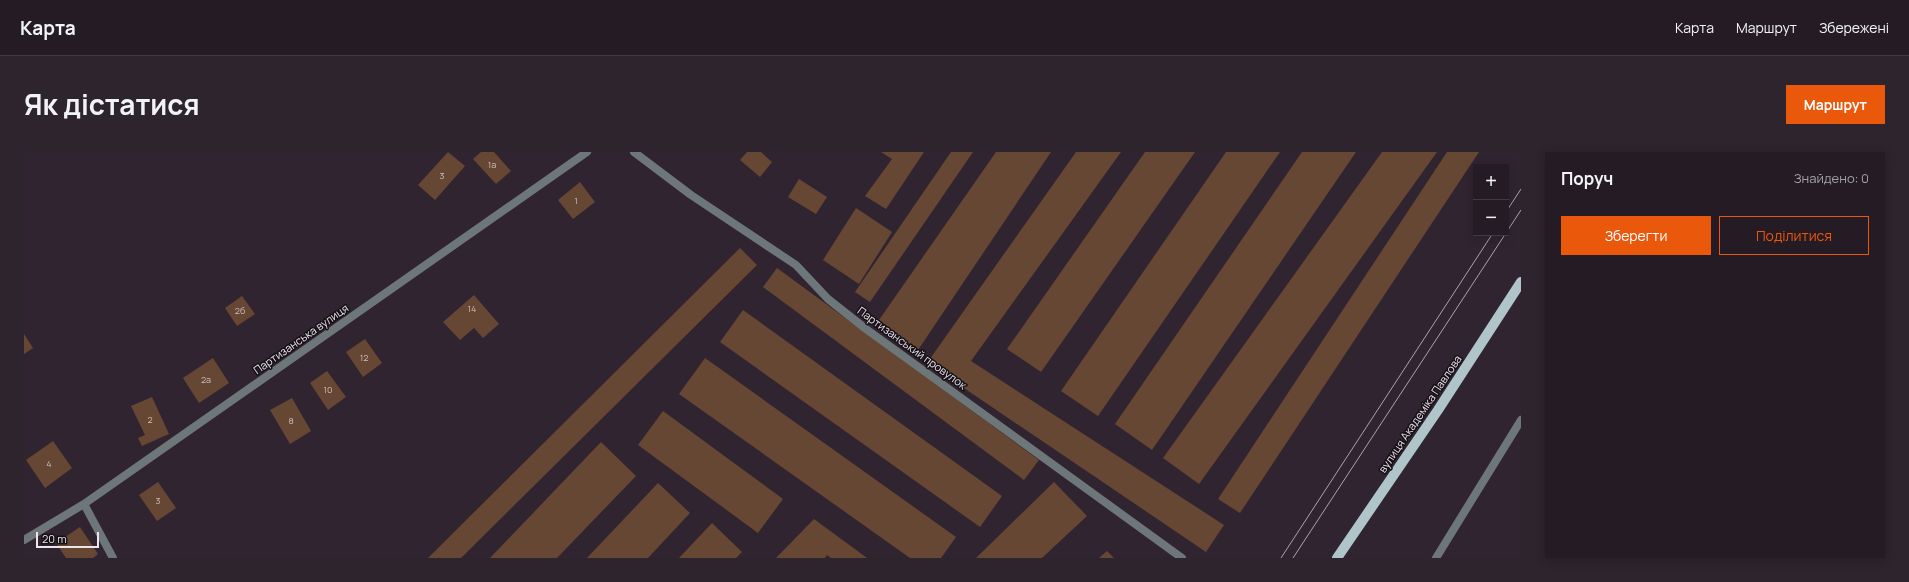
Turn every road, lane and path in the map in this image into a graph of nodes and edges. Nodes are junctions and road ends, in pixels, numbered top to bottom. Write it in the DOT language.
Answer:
graph roads {
  1 [pos="587,152"];
  2 [pos="634,152"];
  3 [pos="1521,282"];
  4 [pos="1521,420"];
  5 [pos="84,504"];
  6 [pos="24,540"];
  7 [pos="113,558"];
  8 [pos="1182,558"];
  9 [pos="1336,558"];
  10 [pos="1436,558"];
  1 -- 5 [label="street, Партизанська вулиця"];
  2 -- 8 [label="street, Партизанський провулок"];
  3 -- 9 [label="main road, вулиця Академіка Павлова"];
  4 -- 10 [label="street"];
  5 -- 6 [label="street, Партизанська вулиця"];
  5 -- 7 [label="street"];
}
